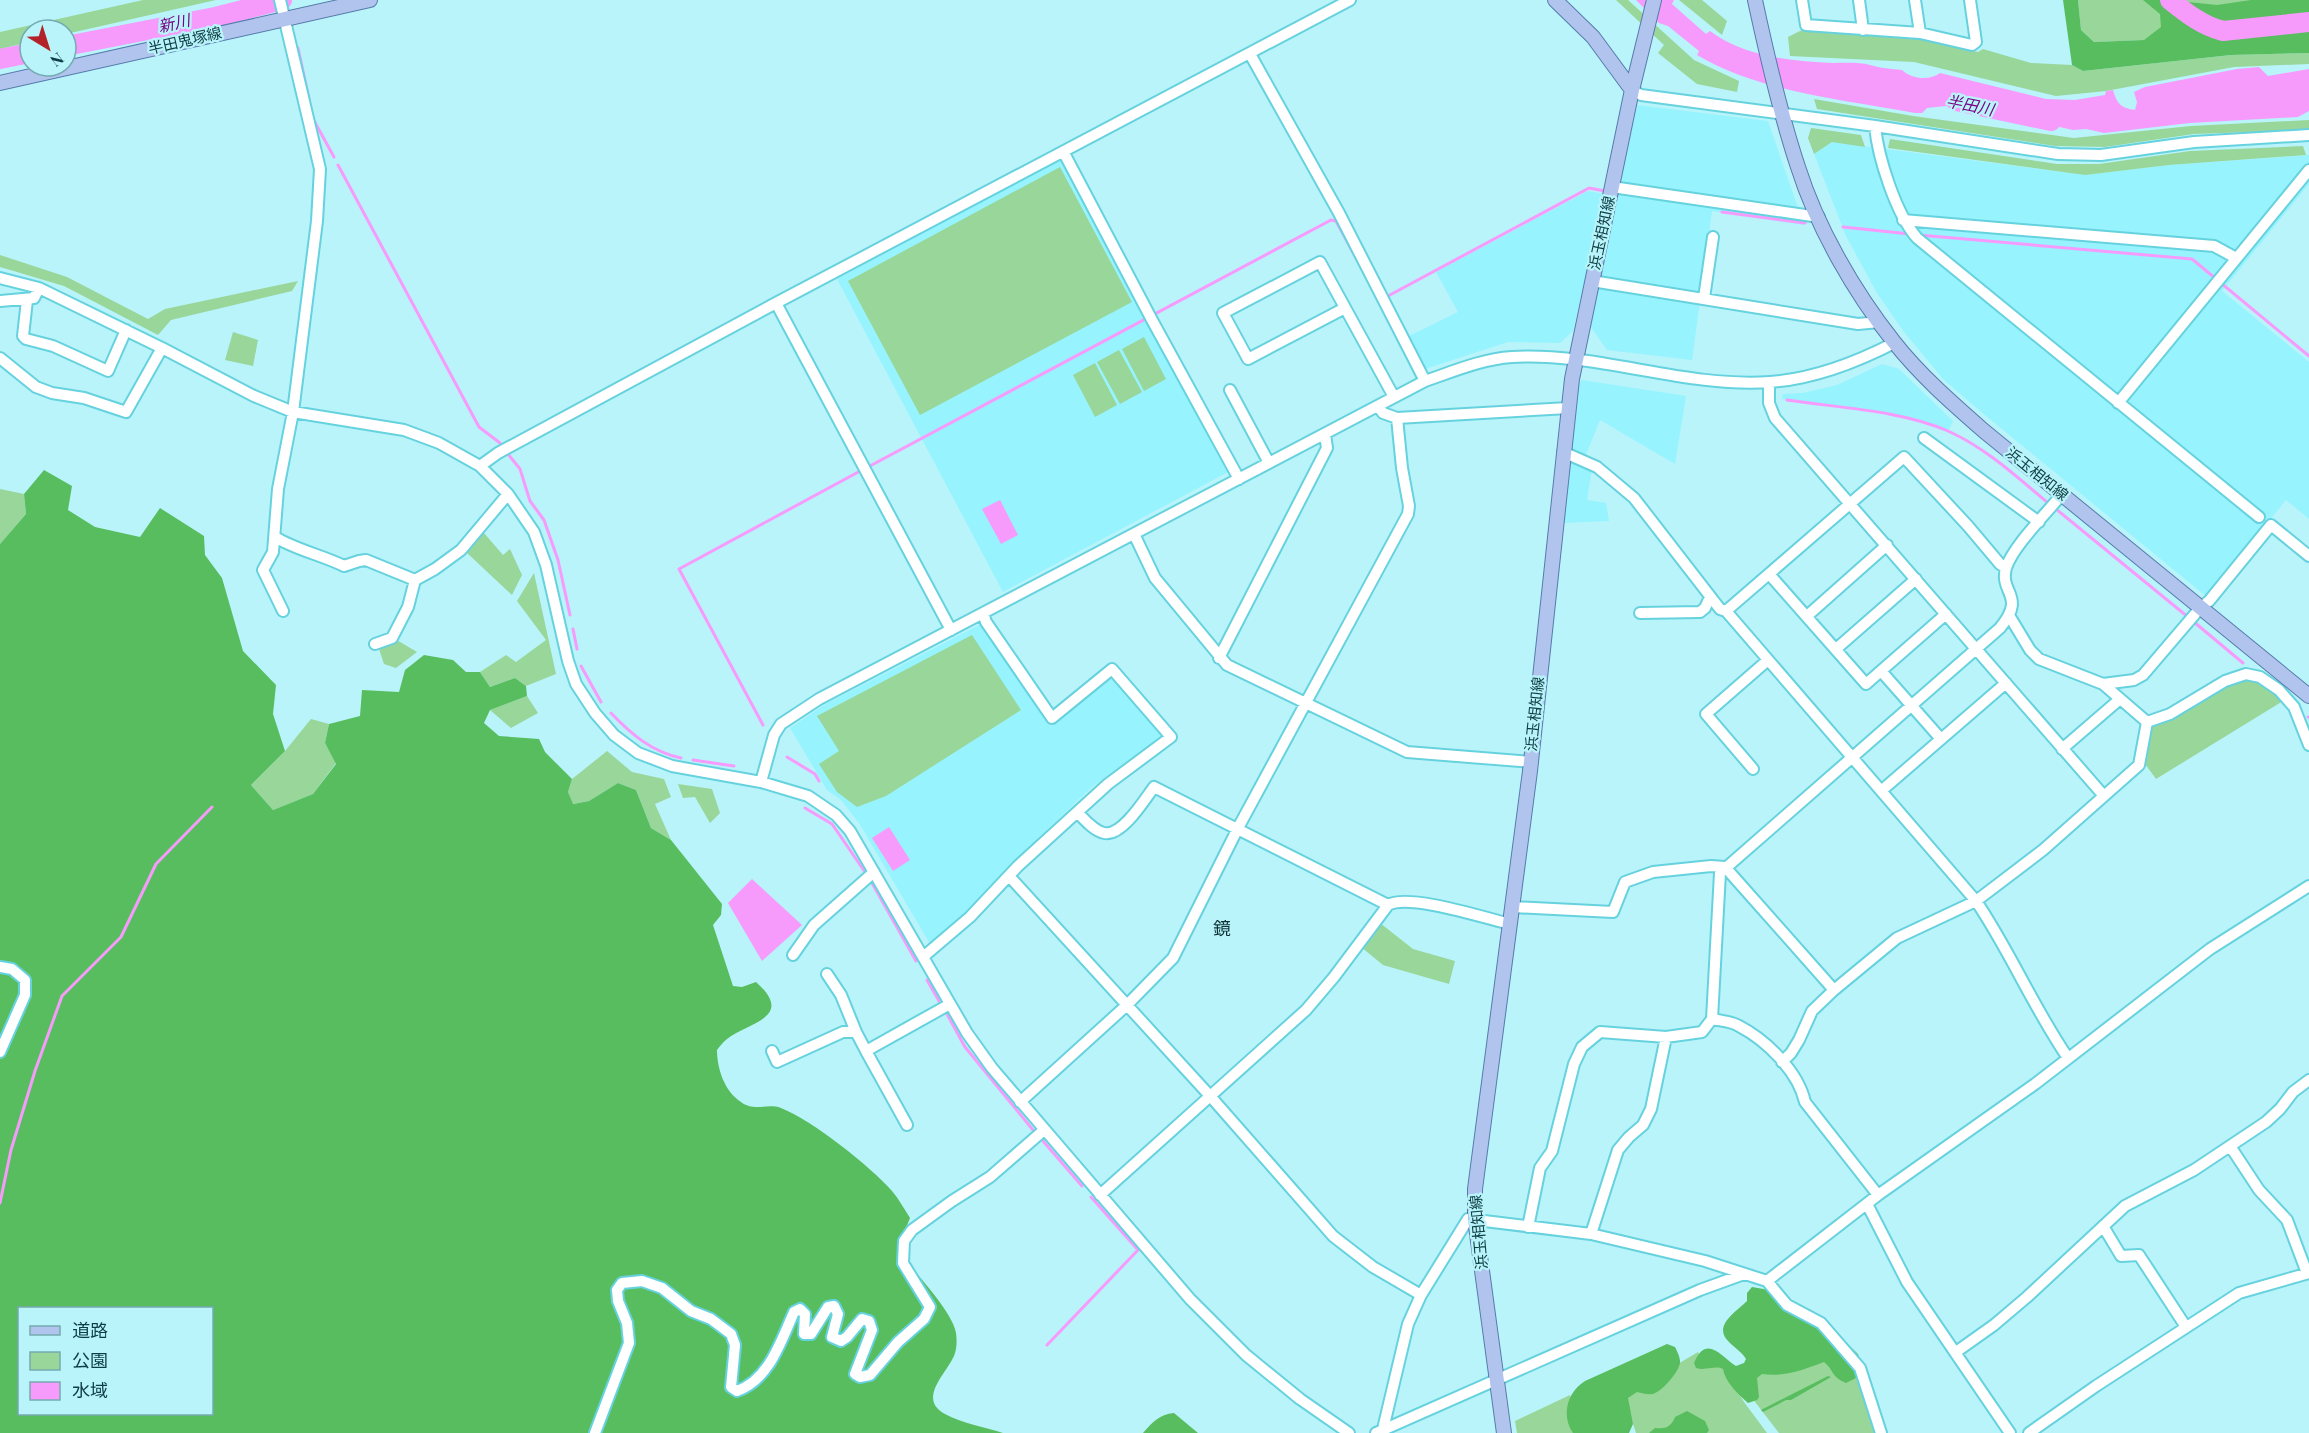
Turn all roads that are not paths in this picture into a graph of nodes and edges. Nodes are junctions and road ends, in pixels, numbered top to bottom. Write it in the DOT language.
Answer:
graph roads {
  1 [pos="280,0"];
  2 [pos="370,0"];
  3 [pos="1350,0"];
  4 [pos="1555,0"];
  5 [pos="1654,0"];
  6 [pos="1755,0"];
  7 [pos="1802,0"];
  8 [pos="1859,0"];
  9 [pos="1916,0"];
  10 [pos="1970,0"];
  11 [pos="283,17"];
  12 [pos="1863,30"];
  13 [pos="1920,33"];
  14 [pos="1250,54"];
  15 [pos="0,83"];
  16 [pos="1632,90"];
  17 [pos="1782,108"];
  18 [pos="1875,126"];
  19 [pos="2309,135"];
  20 [pos="1064,153"];
  21 [pos="2309,170"];
  22 [pos="1612,186"];
  23 [pos="1819,217"];
  24 [pos="1903,220"];
  25 [pos="1713,237"];
  26 [pos="2236,258"];
  27 [pos="0,278"];
  28 [pos="1592,281"];
  29 [pos="39,288"];
  30 [pos="1704,298"];
  31 [pos="27,300"];
  32 [pos="0,301"];
  33 [pos="776,303"];
  34 [pos="1345,308"];
  35 [pos="1879,322"];
  36 [pos="126,330"];
  37 [pos="1894,342"];
  38 [pos="162,348"];
  39 [pos="0,358"];
  40 [pos="1575,359"];
  41 [pos="1425,381"];
  42 [pos="1769,382"];
  43 [pos="1230,390"];
  44 [pos="1394,398"];
  45 [pos="2118,403"];
  46 [pos="1378,406"];
  47 [pos="1568,408"];
  48 [pos="293,412"];
  49 [pos="1397,418"];
  50 [pos="1325,434"];
  51 [pos="1924,438"];
  52 [pos="1563,452"];
  53 [pos="1269,463"];
  54 [pos="480,466"];
  55 [pos="1239,478"];
  56 [pos="508,494"];
  57 [pos="2062,494"];
  58 [pos="1851,504"];
  59 [pos="2259,517"];
  60 [pos="2039,522"];
  61 [pos="1134,534"];
  62 [pos="275,537"];
  63 [pos="1887,545"];
  64 [pos="2309,556"];
  65 [pos="2006,568"];
  66 [pos="1769,574"];
  67 [pos="1916,579"];
  68 [pos="415,580"];
  69 [pos="1710,597"];
  70 [pos="2201,607"];
  71 [pos="283,611"];
  72 [pos="1726,611"];
  73 [pos="982,613"];
  74 [pos="1640,613"];
  75 [pos="1946,614"];
  76 [pos="1806,616"];
  77 [pos="2010,616"];
  78 [pos="951,630"];
  79 [pos="375,644"];
  80 [pos="1976,649"];
  81 [pos="1836,650"];
  82 [pos="1219,658"];
  83 [pos="1768,660"];
  84 [pos="1881,671"];
  85 [pos="2006,683"];
  86 [pos="2103,684"];
  87 [pos="2309,696"];
  88 [pos="2121,699"];
  89 [pos="1305,703"];
  90 [pos="1912,706"];
  91 [pos="2147,722"];
  92 [pos="1941,739"];
  93 [pos="2309,745"];
  94 [pos="2062,749"];
  95 [pos="1852,758"];
  96 [pos="1531,762"];
  97 [pos="1753,769"];
  98 [pos="761,782"];
  99 [pos="1881,791"];
  100 [pos="2104,796"];
  101 [pos="1078,813"];
  102 [pos="1238,828"];
  103 [pos="1725,867"];
  104 [pos="874,872"];
  105 [pos="1010,876"];
  106 [pos="2309,886"];
  107 [pos="1976,901"];
  108 [pos="1388,905"];
  109 [pos="1513,907"];
  110 [pos="1510,924"];
  111 [pos="794,955"];
  112 [pos="923,957"];
  113 [pos="0,967"];
  114 [pos="827,974"];
  115 [pos="1834,990"];
  116 [pos="950,1004"];
  117 [pos="1127,1005"];
  118 [pos="1712,1019"];
  119 [pos="856,1032"];
  120 [pos="1666,1037"];
  121 [pos="772,1051"];
  122 [pos="866,1051"];
  123 [pos="0,1052"];
  124 [pos="2068,1058"];
  125 [pos="1782,1062"];
  126 [pos="2309,1080"];
  127 [pos="1211,1097"];
  128 [pos="1020,1102"];
  129 [pos="907,1125"];
  130 [pos="1044,1130"];
  131 [pos="2230,1146"];
  132 [pos="1100,1195"];
  133 [pos="1878,1195"];
  134 [pos="1868,1204"];
  135 [pos="1475,1219"];
  136 [pos="2103,1226"];
  137 [pos="1528,1227"];
  138 [pos="1591,1234"];
  139 [pos="2308,1273"];
  140 [pos="1744,1274"];
  141 [pos="1767,1281"];
  142 [pos="1421,1295"];
  143 [pos="2186,1327"];
  144 [pos="1956,1352"];
  145 [pos="1497,1380"];
  146 [pos="1379,1431"];
  147 [pos="595,1433"];
  148 [pos="1349,1433"];
  149 [pos="1504,1433"];
  150 [pos="1881,1433"];
  151 [pos="2010,1433"];
  152 [pos="2029,1433"];
  1 -- 11 [label="street"];
  2 -- 11 [label="main road, 半田鬼塚線"];
  3 -- 14 [label="street"];
  4 -- 16 [label="main road"];
  5 -- 16 [label="main road, 浜玉相知線"];
  6 -- 17 [label="main road, 浜玉相知線"];
  7 -- 12 [label="street"];
  8 -- 12 [label="street"];
  9 -- 13 [label="street"];
  10 -- 13 [label="street"];
  11 -- 15 [label="main road, 半田鬼塚線"];
  11 -- 48 [label="street"];
  12 -- 13 [label="street"];
  14 -- 20 [label="street"];
  14 -- 41 [label="street"];
  16 -- 17 [label="street"];
  16 -- 22 [label="main road, 浜玉相知線"];
  17 -- 18 [label="street"];
  17 -- 23 [label="main road, 浜玉相知線"];
  18 -- 19 [label="street"];
  18 -- 24 [label="street"];
  20 -- 33 [label="street"];
  20 -- 55 [label="street"];
  21 -- 26 [label="street"];
  22 -- 23 [label="street"];
  22 -- 28 [label="main road, 浜玉相知線"];
  23 -- 35 [label="main road, 浜玉相知線"];
  24 -- 26 [label="street"];
  24 -- 45 [label="street"];
  25 -- 30 [label="street"];
  26 -- 45 [label="street"];
  27 -- 29 [label="street"];
  28 -- 30 [label="street"];
  28 -- 40 [label="main road, 浜玉相知線"];
  29 -- 31 [label="street"];
  29 -- 36 [label="street"];
  30 -- 35 [label="street"];
  31 -- 32 [label="street"];
  31 -- 36 [label="street"];
  33 -- 54 [label="street"];
  33 -- 78 [label="street"];
  34 -- 34 [label="street"];
  34 -- 44 [label="street"];
  35 -- 37 [label="main road, 浜玉相知線"];
  36 -- 38 [label="street"];
  37 -- 42 [label="street"];
  37 -- 57 [label="main road, 浜玉相知線"];
  38 -- 39 [label="street"];
  38 -- 48 [label="street"];
  40 -- 41 [label="street"];
  40 -- 42 [label="street"];
  40 -- 47 [label="main road, 浜玉相知線"];
  41 -- 44 [label="street"];
  42 -- 58 [label="street"];
  43 -- 53 [label="street"];
  44 -- 46 [label="street"];
  45 -- 59 [label="street"];
  46 -- 49 [label="street"];
  46 -- 50 [label="street"];
  47 -- 49 [label="street"];
  47 -- 52 [label="main road, 浜玉相知線"];
  48 -- 54 [label="street"];
  48 -- 62 [label="street"];
  49 -- 89 [label="street"];
  50 -- 53 [label="street"];
  50 -- 82 [label="street"];
  51 -- 60 [label="street"];
  52 -- 69 [label="street"];
  52 -- 96 [label="main road, 浜玉相知線"];
  53 -- 55 [label="street"];
  54 -- 56 [label="street"];
  55 -- 61 [label="street"];
  56 -- 68 [label="street"];
  56 -- 98 [label="street"];
  57 -- 60 [label="street"];
  57 -- 70 [label="main road, 浜玉相知線"];
  58 -- 63 [label="street"];
  58 -- 65 [label="street"];
  58 -- 66 [label="street"];
  60 -- 65 [label="street"];
  61 -- 73 [label="street"];
  61 -- 82 [label="street"];
  62 -- 68 [label="street"];
  62 -- 71 [label="street"];
  63 -- 67 [label="street"];
  63 -- 76 [label="street"];
  64 -- 70 [label="street"];
  65 -- 77 [label="street"];
  66 -- 72 [label="street"];
  66 -- 76 [label="street"];
  67 -- 75 [label="street"];
  67 -- 81 [label="street"];
  68 -- 79 [label="street"];
  69 -- 72 [label="street"];
  69 -- 74 [label="street"];
  70 -- 86 [label="street"];
  70 -- 87 [label="main road, 浜玉相知線"];
  72 -- 83 [label="street"];
  73 -- 78 [label="street"];
  73 -- 101 [label="street"];
  75 -- 80 [label="street"];
  75 -- 84 [label="street"];
  76 -- 81 [label="street"];
  77 -- 80 [label="street"];
  77 -- 86 [label="street"];
  78 -- 98 [label="street"];
  80 -- 85 [label="street"];
  80 -- 90 [label="street"];
  81 -- 84 [label="street"];
  82 -- 89 [label="street"];
  83 -- 95 [label="street"];
  83 -- 97 [label="street"];
  84 -- 90 [label="street"];
  85 -- 92 [label="street"];
  85 -- 94 [label="street"];
  86 -- 88 [label="street"];
  88 -- 91 [label="street"];
  88 -- 94 [label="street"];
  89 -- 96 [label="street"];
  89 -- 102 [label="street"];
  90 -- 92 [label="street"];
  90 -- 95 [label="street"];
  91 -- 93 [label="street"];
  91 -- 100 [label="street"];
  92 -- 99 [label="street"];
  94 -- 100 [label="street"];
  95 -- 99 [label="street"];
  95 -- 103 [label="street"];
  96 -- 109 [label="main road, 浜玉相知線"];
  98 -- 104 [label="street"];
  99 -- 107 [label="street"];
  100 -- 107 [label="street"];
  101 -- 102 [label="street"];
  101 -- 105 [label="street"];
  102 -- 108 [label="street"];
  102 -- 117 [label="street"];
  103 -- 109 [label="street"];
  103 -- 115 [label="street"];
  103 -- 118 [label="street"];
  104 -- 111 [label="street"];
  104 -- 112 [label="street"];
  105 -- 112 [label="street"];
  105 -- 117 [label="street"];
  106 -- 124 [label="street"];
  107 -- 115 [label="street"];
  107 -- 124 [label="street"];
  108 -- 110 [label="street"];
  108 -- 127 [label="street"];
  109 -- 110 [label="main road, 浜玉相知線"];
  110 -- 135 [label="main road, 浜玉相知線"];
  112 -- 116 [label="street"];
  113 -- 123 [label="street"];
  114 -- 119 [label="street"];
  115 -- 125 [label="street"];
  116 -- 122 [label="street"];
  116 -- 128 [label="street"];
  117 -- 127 [label="street"];
  117 -- 128 [label="street"];
  118 -- 120 [label="street"];
  118 -- 125 [label="street"];
  119 -- 121 [label="street"];
  119 -- 122 [label="street"];
  120 -- 137 [label="street"];
  120 -- 138 [label="street"];
  122 -- 129 [label="street"];
  124 -- 133 [label="street"];
  125 -- 133 [label="street"];
  126 -- 131 [label="street"];
  127 -- 132 [label="street"];
  127 -- 142 [label="street"];
  128 -- 130 [label="street"];
  130 -- 132 [label="street"];
  130 -- 147 [label="street"];
  131 -- 136 [label="street"];
  131 -- 139 [label="street"];
  132 -- 148 [label="street"];
  133 -- 134 [label="street"];
  134 -- 141 [label="street"];
  134 -- 144 [label="street"];
  135 -- 137 [label="street"];
  135 -- 142 [label="street"];
  135 -- 145 [label="main road, 浜玉相知線"];
  136 -- 143 [label="street"];
  136 -- 144 [label="street"];
  137 -- 138 [label="street"];
  138 -- 140 [label="street"];
  139 -- 143 [label="street"];
  140 -- 141 [label="street"];
  140 -- 145 [label="street"];
  141 -- 150 [label="street"];
  142 -- 146 [label="street"];
  143 -- 152 [label="street"];
  144 -- 151 [label="street"];
  145 -- 146 [label="street"];
  145 -- 149 [label="main road, 浜玉相知線"];
}
